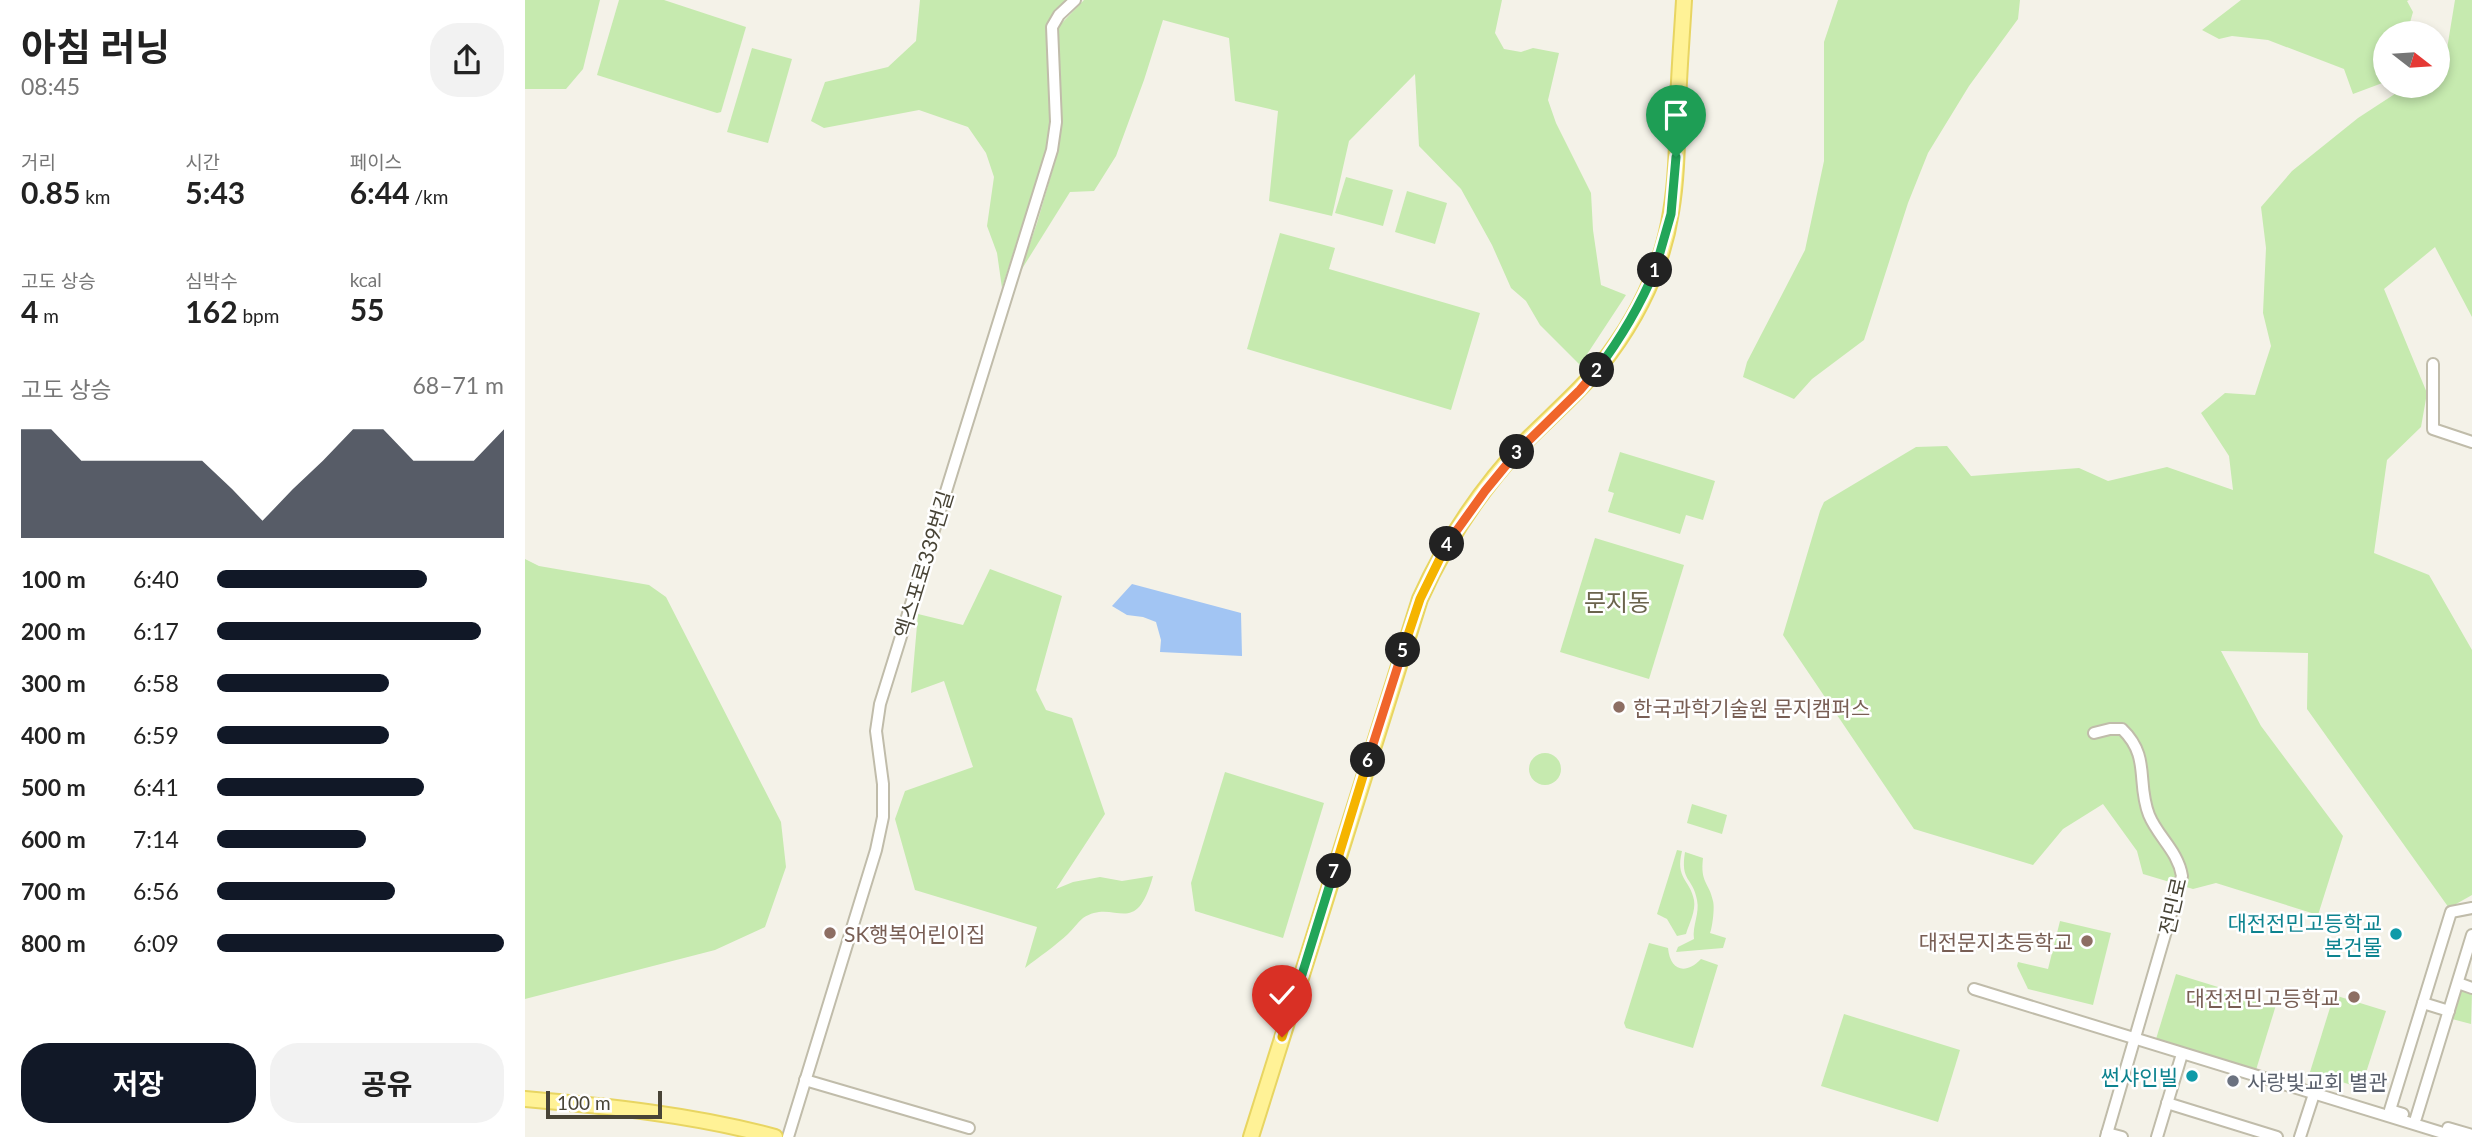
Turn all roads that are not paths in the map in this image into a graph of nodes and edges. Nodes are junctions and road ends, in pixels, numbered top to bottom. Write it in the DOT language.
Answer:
graph roads {
  1 [pos="1075,0"];
  2 [pos="1684,0"];
  3 [pos="2433,364"];
  4 [pos="2472,442"];
  5 [pos="2094,733"];
  6 [pos="2472,908"];
  7 [pos="2472,936"];
  8 [pos="2458,983"];
  9 [pos="2472,988"];
  10 [pos="1974,989"];
  11 [pos="2423,1003"];
  12 [pos="2449,1011"];
  13 [pos="2135,1039"];
  14 [pos="2182,1054"];
  15 [pos="805,1080"];
  16 [pos="2314,1094"];
  17 [pos="525,1099"];
  18 [pos="2167,1102"];
  19 [pos="2416,1118"];
  20 [pos="969,1128"];
  21 [pos="2106,1135"];
  22 [pos="2439,1135"];
  23 [pos="2472,1135"];
  24 [pos="775,1137"];
  25 [pos="787,1137"];
  26 [pos="1251,1137"];
  27 [pos="2122,1137"];
  28 [pos="2157,1137"];
  29 [pos="2277,1137"];
  30 [pos="2300,1137"];
  31 [pos="2456,1137"];
  1 -- 15 [label="street, 엑스포로339번길"];
  2 -- 26 [label="main road"];
  3 -- 4 [label="street"];
  5 -- 13 [label="street, 전민로"];
  6 -- 11 [label="street"];
  7 -- 8 [label="street"];
  8 -- 9 [label="street"];
  8 -- 12 [label="street"];
  10 -- 13 [label="street"];
  11 -- 12 [label="street"];
  11 -- 19 [label="street"];
  12 -- 19 [label="street"];
  13 -- 14 [label="street"];
  13 -- 21 [label="street, 전민로"];
  14 -- 16 [label="street"];
  14 -- 18 [label="street"];
  15 -- 20 [label="street"];
  15 -- 25 [label="street, 엑스포로339번길"];
  16 -- 22 [label="street"];
  16 -- 30 [label="street"];
  17 -- 24 [label="main road"];
  18 -- 28 [label="street"];
  18 -- 29 [label="street"];
  19 -- 23 [label="street"];
  21 -- 27 [label="street"];
  22 -- 31 [label="street"];
}
